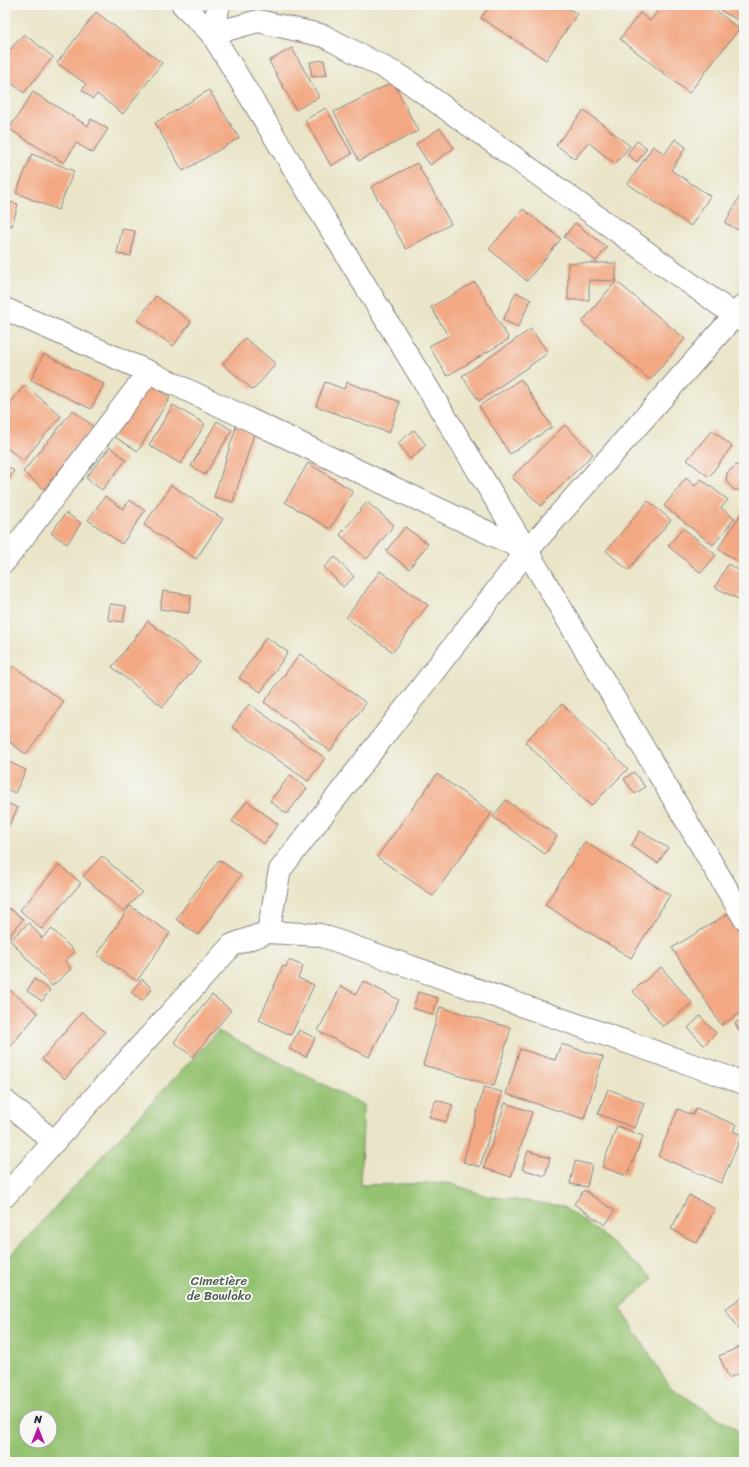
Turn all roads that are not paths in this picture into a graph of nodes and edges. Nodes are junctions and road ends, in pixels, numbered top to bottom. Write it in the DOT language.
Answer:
graph roads {
  1 [pos="183,5"];
  2 [pos="219,5"];
  3 [pos="212,34"];
  4 [pos="5,309"];
  5 [pos="740,314"];
  6 [pos="149,372"];
  7 [pos="527,551"];
  8 [pos="5,561"];
  9 [pos="744,918"];
  10 [pos="268,932"];
  11 [pos="744,1083"];
  12 [pos="5,1101"];
  13 [pos="54,1142"];
  14 [pos="5,1196"];
  1 -- 3 [label="street"];
  2 -- 3 [label="street"];
  3 -- 5 [label="street"];
  3 -- 7 [label="street"];
  4 -- 6 [label="street"];
  5 -- 7 [label="street"];
  6 -- 7 [label="street"];
  6 -- 8 [label="street"];
  7 -- 9 [label="street"];
  7 -- 10 [label="street"];
  10 -- 11 [label="street"];
  10 -- 13 [label="street"];
  12 -- 13 [label="street"];
  13 -- 14 [label="street"];
}
